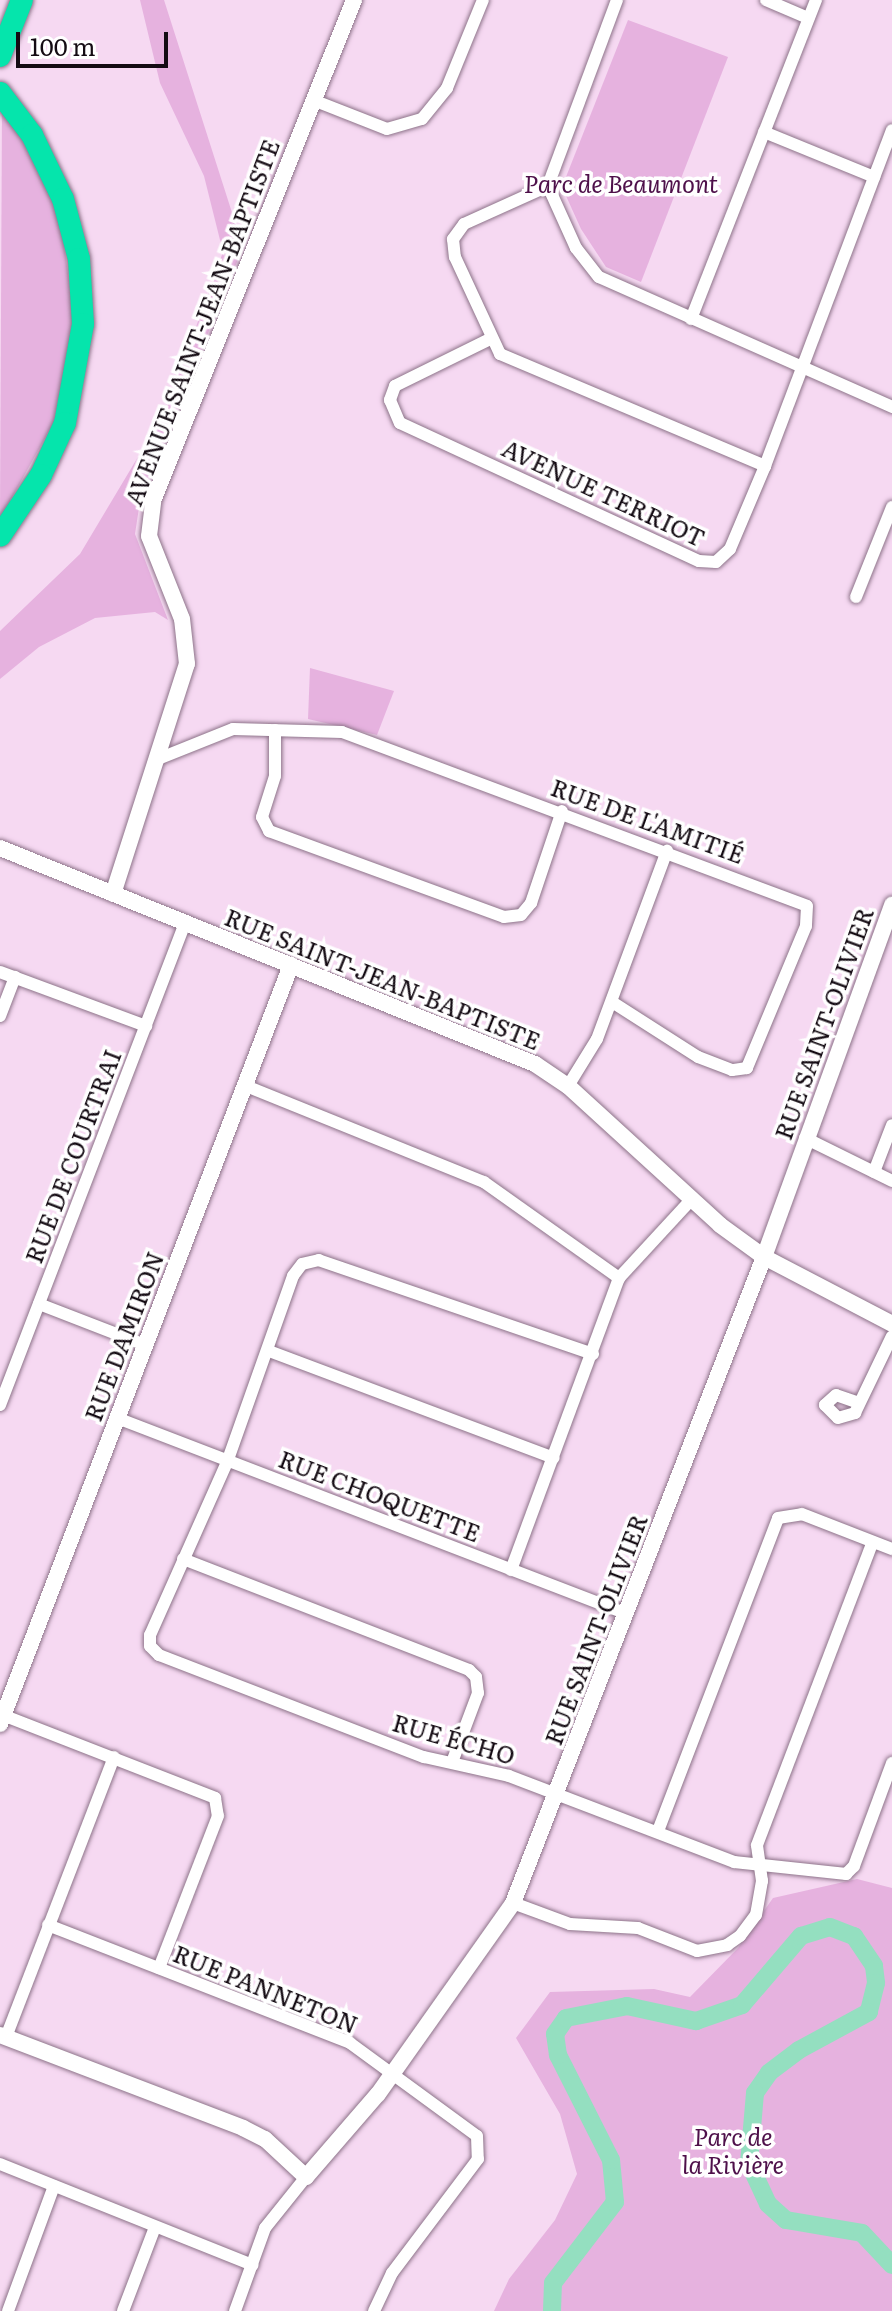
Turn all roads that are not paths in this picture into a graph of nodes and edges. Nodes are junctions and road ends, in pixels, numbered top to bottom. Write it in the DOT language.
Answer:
graph roads {
  1 [pos="22,0"];
  2 [pos="354,0"];
  3 [pos="483,0"];
  4 [pos="617,0"];
  5 [pos="766,0"];
  6 [pos="816,0"];
  7 [pos="808,18"];
  8 [pos="0,56"];
  9 [pos="4,98"];
  10 [pos="313,100"];
  11 [pos="892,130"];
  12 [pos="764,132"];
  13 [pos="874,177"];
  14 [pos="548,186"];
  15 [pos="691,319"];
  16 [pos="490,339"];
  17 [pos="803,369"];
  18 [pos="892,407"];
  19 [pos="765,466"];
  20 [pos="892,507"];
  21 [pos="0,536"];
  22 [pos="856,597"];
  23 [pos="275,730"];
  24 [pos="158,759"];
  25 [pos="562,811"];
  26 [pos="0,848"];
  27 [pos="667,851"];
  28 [pos="113,894"];
  29 [pos="892,905"];
  30 [pos="185,923"];
  31 [pos="291,965"];
  32 [pos="0,972"];
  33 [pos="15,977"];
  34 [pos="612,1002"];
  35 [pos="0,1016"];
  36 [pos="146,1026"];
  37 [pos="246,1086"];
  38 [pos="568,1086"];
  39 [pos="892,1125"];
  40 [pos="805,1138"];
  41 [pos="874,1172"];
  42 [pos="892,1181"];
  43 [pos="691,1200"];
  44 [pos="764,1257"];
  45 [pos="619,1278"];
  46 [pos="39,1304"];
  47 [pos="892,1324"];
  48 [pos="892,1336"];
  49 [pos="145,1345"];
  50 [pos="269,1351"];
  51 [pos="593,1354"];
  52 [pos="859,1403"];
  53 [pos="0,1405"];
  54 [pos="117,1418"];
  55 [pos="554,1458"];
  56 [pos="228,1460"];
  57 [pos="873,1542"];
  58 [pos="892,1549"];
  59 [pos="183,1559"];
  60 [pos="511,1570"];
  61 [pos="627,1614"];
  62 [pos="1,1718"];
  63 [pos="114,1757"];
  64 [pos="452,1762"];
  65 [pos="892,1763"];
  66 [pos="556,1793"];
  67 [pos="658,1831"];
  68 [pos="762,1866"];
  69 [pos="513,1903"];
  70 [pos="48,1925"];
  71 [pos="159,1968"];
  72 [pos="3,2036"];
  73 [pos="393,2073"];
  74 [pos="0,2164"];
  75 [pos="306,2177"];
  76 [pos="54,2186"];
  77 [pos="155,2227"];
  78 [pos="253,2265"];
  79 [pos="8,2311"];
  80 [pos="123,2311"];
  81 [pos="235,2311"];
  82 [pos="374,2311"];
  1 -- 8 [label="highway"];
  2 -- 10 [label="street, AVENUE SAINT-JEAN-BAPTISTE"];
  3 -- 10 [label="street"];
  4 -- 14 [label="street"];
  5 -- 7 [label="street"];
  6 -- 7 [label="street"];
  7 -- 12 [label="street"];
  9 -- 21 [label="highway"];
  10 -- 24 [label="street, AVENUE SAINT-JEAN-BAPTISTE"];
  11 -- 13 [label="street, AVENUE TERRIOT"];
  12 -- 13 [label="street"];
  12 -- 15 [label="street"];
  13 -- 17 [label="street, AVENUE TERRIOT"];
  14 -- 15 [label="street"];
  14 -- 16 [label="street"];
  15 -- 17 [label="street"];
  16 -- 19 [label="street"];
  16 -- 19 [label="street, AVENUE TERRIOT"];
  17 -- 18 [label="street"];
  17 -- 19 [label="street, AVENUE TERRIOT"];
  20 -- 22 [label="street"];
  23 -- 24 [label="street, RUE DE L'AMITIÉ"];
  23 -- 25 [label="street, RUE DE L'AMITIÉ"];
  23 -- 25 [label="street"];
  24 -- 28 [label="street, AVENUE SAINT-JEAN-BAPTISTE"];
  25 -- 27 [label="street, RUE DE L'AMITIÉ"];
  26 -- 28 [label="street, RUE SAINT-JEAN-BAPTISTE"];
  27 -- 34 [label="street"];
  27 -- 34 [label="street, RUE DE L'AMITIÉ"];
  28 -- 30 [label="street, RUE SAINT-JEAN-BAPTISTE"];
  29 -- 40 [label="street, RUE SAINT-OLIVIER"];
  30 -- 31 [label="street, RUE SAINT-JEAN-BAPTISTE"];
  30 -- 36 [label="street, RUE DE COURTRAI"];
  31 -- 37 [label="street, RUE DAMIRON"];
  31 -- 38 [label="street, RUE SAINT-JEAN-BAPTISTE"];
  32 -- 33 [label="street"];
  33 -- 35 [label="street"];
  33 -- 36 [label="street"];
  34 -- 38 [label="street"];
  36 -- 46 [label="street, RUE DE COURTRAI"];
  37 -- 45 [label="street"];
  37 -- 49 [label="street, RUE DAMIRON"];
  38 -- 43 [label="street, RUE SAINT-JEAN-BAPTISTE"];
  39 -- 41 [label="street"];
  40 -- 41 [label="street"];
  40 -- 44 [label="street, RUE SAINT-OLIVIER"];
  41 -- 42 [label="street"];
  43 -- 44 [label="street, RUE SAINT-JEAN-BAPTISTE"];
  43 -- 45 [label="street"];
  44 -- 47 [label="street, RUE SAINT-JEAN-BAPTISTE"];
  44 -- 61 [label="street, RUE SAINT-OLIVIER"];
  45 -- 51 [label="street"];
  46 -- 49 [label="street"];
  46 -- 53 [label="street, RUE DE COURTRAI"];
  48 -- 52 [label="street"];
  49 -- 54 [label="street, RUE DAMIRON"];
  50 -- 51 [label="street"];
  50 -- 55 [label="street"];
  50 -- 56 [label="street"];
  51 -- 55 [label="street"];
  54 -- 56 [label="street, RUE CHOQUETTE"];
  54 -- 62 [label="street, RUE DAMIRON"];
  55 -- 60 [label="street"];
  56 -- 59 [label="street"];
  56 -- 60 [label="street, RUE CHOQUETTE"];
  57 -- 58 [label="street"];
  57 -- 67 [label="street"];
  57 -- 68 [label="street"];
  59 -- 64 [label="street"];
  59 -- 64 [label="street, RUE ÉCHO"];
  60 -- 61 [label="street, RUE CHOQUETTE"];
  61 -- 66 [label="street, RUE SAINT-OLIVIER"];
  62 -- 63 [label="street"];
  63 -- 70 [label="street"];
  63 -- 71 [label="street"];
  64 -- 66 [label="street, RUE ÉCHO"];
  65 -- 68 [label="street, RUE ÉCHO"];
  66 -- 67 [label="street, RUE ÉCHO"];
  66 -- 69 [label="street, RUE SAINT-OLIVIER"];
  67 -- 68 [label="street, RUE ÉCHO"];
  68 -- 69 [label="street"];
  69 -- 73 [label="street, RUE SAINT-OLIVIER"];
  70 -- 71 [label="street, RUE PANNETON"];
  70 -- 72 [label="street"];
  71 -- 73 [label="street, RUE PANNETON"];
  72 -- 75 [label="street"];
  73 -- 75 [label="street, RUE SAINT-OLIVIER"];
  73 -- 82 [label="street, RUE PANNETON"];
  74 -- 76 [label="street"];
  75 -- 78 [label="street, RUE SAINT-OLIVIER"];
  76 -- 77 [label="street"];
  76 -- 79 [label="street"];
  77 -- 78 [label="street"];
  77 -- 80 [label="street"];
  78 -- 81 [label="street, RUE SAINT-OLIVIER"];
}
